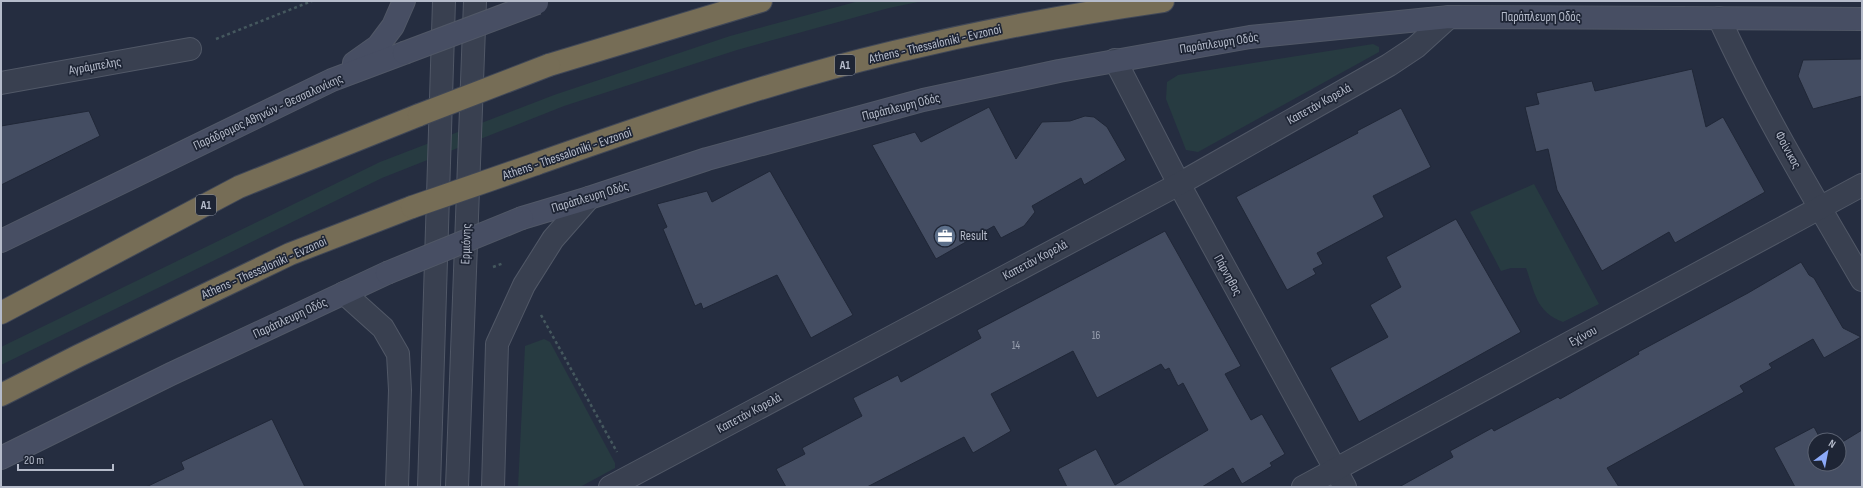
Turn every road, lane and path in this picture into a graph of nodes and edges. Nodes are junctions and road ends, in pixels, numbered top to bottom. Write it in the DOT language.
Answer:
graph roads {
  1 [pos="312,1"];
  2 [pos="404,1"];
  3 [pos="444,1"];
  4 [pos="475,1"];
  5 [pos="760,1"];
  6 [pos="1163,1"];
  7 [pos="540,2"];
  8 [pos="1450,17"];
  9 [pos="1719,18"];
  10 [pos="1862,19"];
  11 [pos="190,49"];
  12 [pos="1115,60"];
  13 [pos="332,80"];
  14 [pos="1,83"];
  15 [pos="1179,184"];
  16 [pos="1862,185"];
  17 [pos="589,198"];
  18 [pos="1819,208"];
  19 [pos="1,241"];
  20 [pos="487,269"];
  21 [pos="1862,280"];
  22 [pos="524,285"];
  23 [pos="344,293"];
  24 [pos="1,313"];
  25 [pos="1,395"];
  26 [pos="1,458"];
  27 [pos="1340,478"];
  28 [pos="618,484"];
  29 [pos="397,487"];
  30 [pos="428,487"];
  31 [pos="457,487"];
  32 [pos="493,487"];
  33 [pos="1303,487"];
  1 -- 11 [label="path"];
  2 -- 13 [label="main road"];
  3 -- 30 [label="street"];
  4 -- 31 [label="street, Ερμιόνης"];
  5 -- 24 [label="highway, Α1, bridge"];
  6 -- 25 [label="highway, Athens - Thessaloniki - Evzonoi / Α1, bridge"];
  7 -- 13 [label="main road, Παράδρομος Αθηνών - Θεσσαλονίκης, bridge"];
  8 -- 9 [label="main road, Παράπλευρη Οδός"];
  8 -- 12 [label="main road, Παράπλευρη Οδός"];
  8 -- 15 [label="street, Καπετάν Κορελά"];
  9 -- 10 [label="main road, Παράπλευρη Οδός"];
  9 -- 18 [label="street, Φοίνικος"];
  11 -- 14 [label="street, Αγράμπελης"];
  12 -- 15 [label="street, Πάρνηθος"];
  12 -- 17 [label="main road, Παράπλευρη Οδός"];
  13 -- 19 [label="main road, Παράδρομος Αθηνών - Θεσσαλονίκης"];
  15 -- 27 [label="street, Πάρνηθος"];
  15 -- 28 [label="street, Καπετάν Κορελά"];
  16 -- 18 [label="street, Εχίνου"];
  17 -- 22 [label="street"];
  17 -- 23 [label="main road, Παράπλευρη Οδός, bridge"];
  18 -- 21 [label="street, Φοίνικος"];
  18 -- 27 [label="street, Εχίνου"];
  20 -- 22 [label="path"];
  22 -- 28 [label="path"];
  22 -- 32 [label="street"];
  23 -- 26 [label="main road, Παράπλευρη Οδός"];
  23 -- 29 [label="street"];
  27 -- 33 [label="street, Εχίνου"];
}
